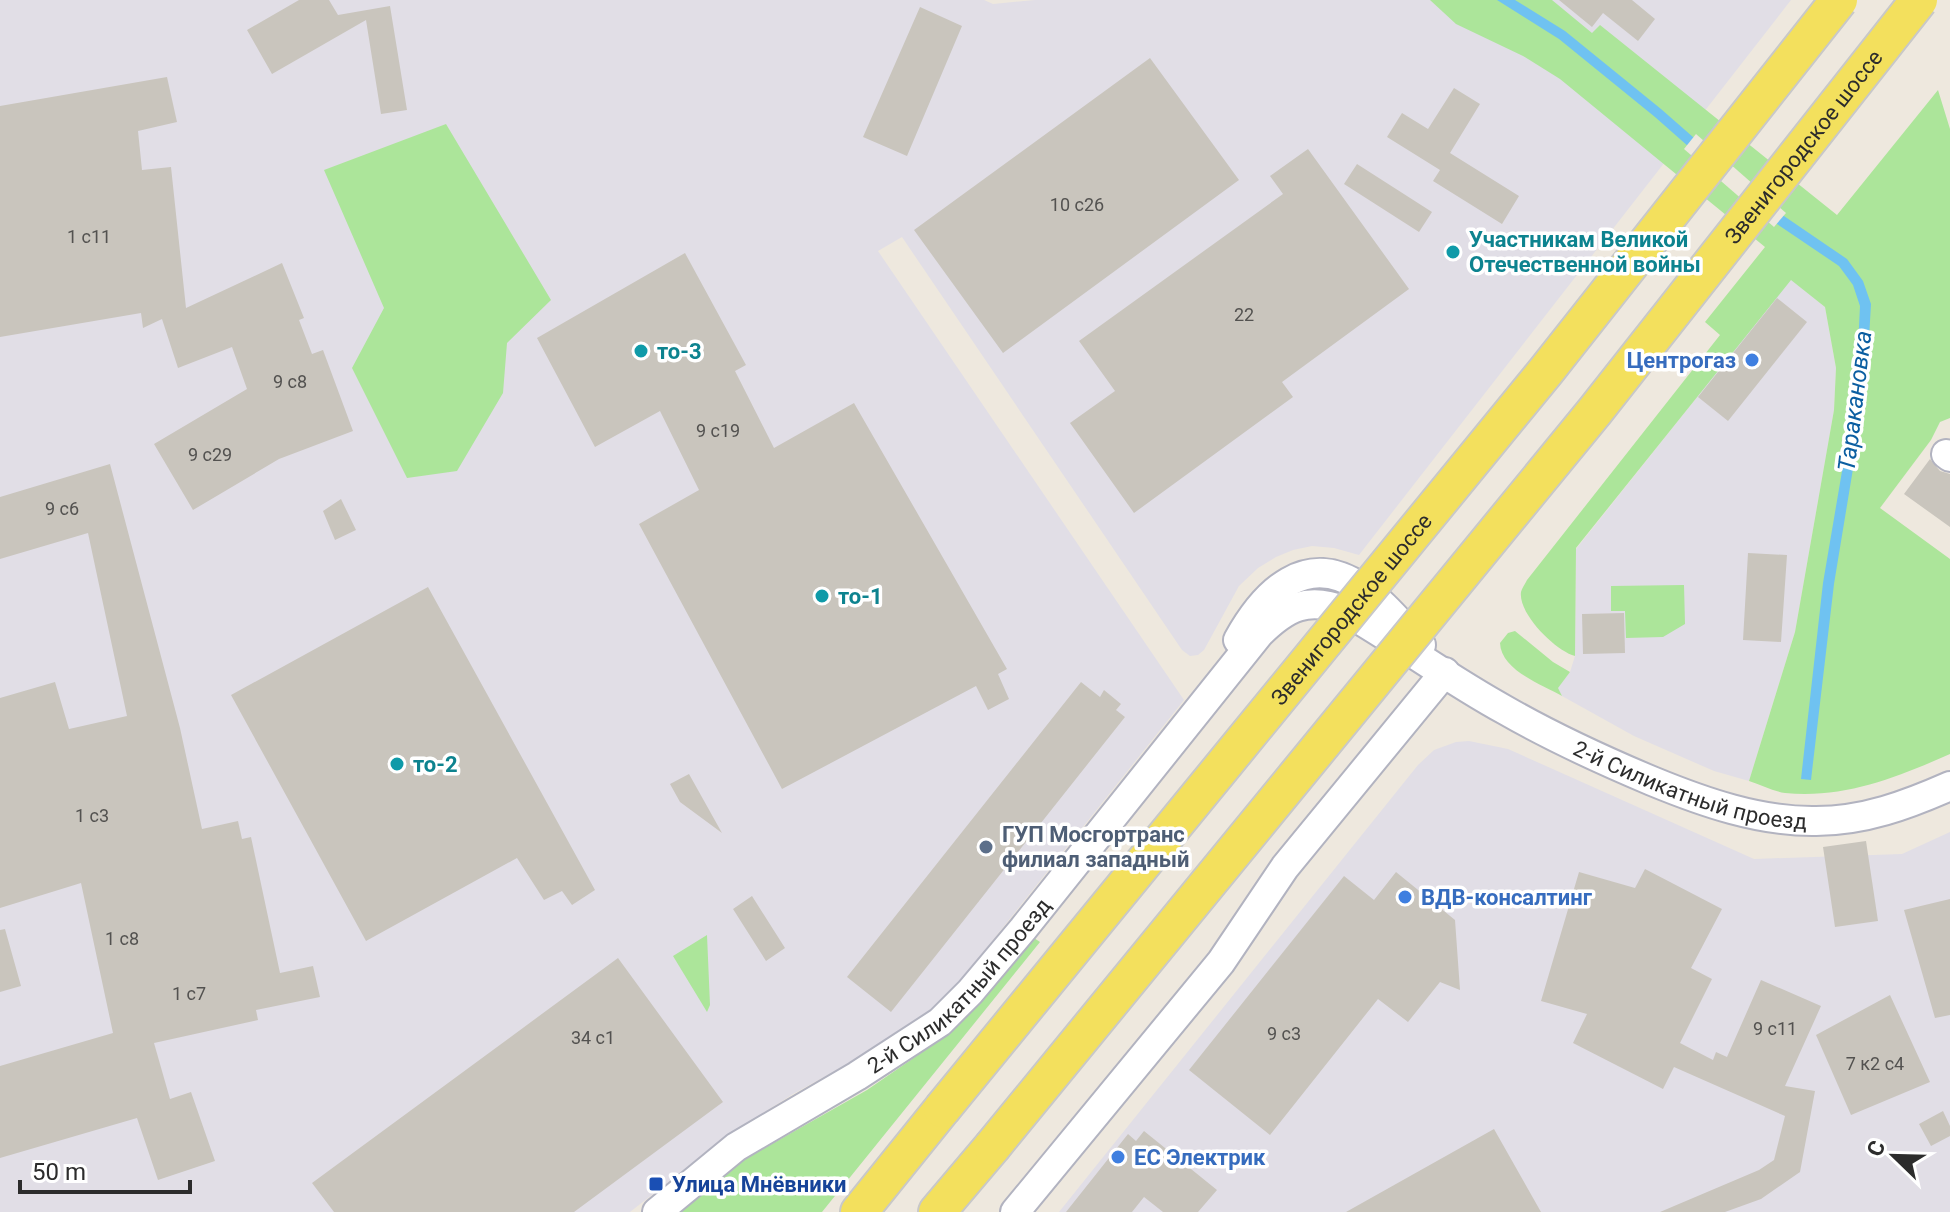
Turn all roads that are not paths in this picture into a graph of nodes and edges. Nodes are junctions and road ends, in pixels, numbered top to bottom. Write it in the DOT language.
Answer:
graph roads {
  1 [pos="1839,0"];
  2 [pos="1919,0"];
  3 [pos="1445,672"];
  4 [pos="1950,786"];
  5 [pos="945,1204"];
  6 [pos="657,1212"];
  7 [pos="859,1212"];
  8 [pos="1015,1212"];
  1 -- 7 [label="main road, Звенигородское шоссе, bridge"];
  2 -- 5 [label="main road, Звенигородское шоссе, bridge"];
  3 -- 4 [label="street, 2-й Силикатный проезд"];
  3 -- 6 [label="street, 2-й Силикатный проезд"];
  3 -- 8 [label="street"];
}
